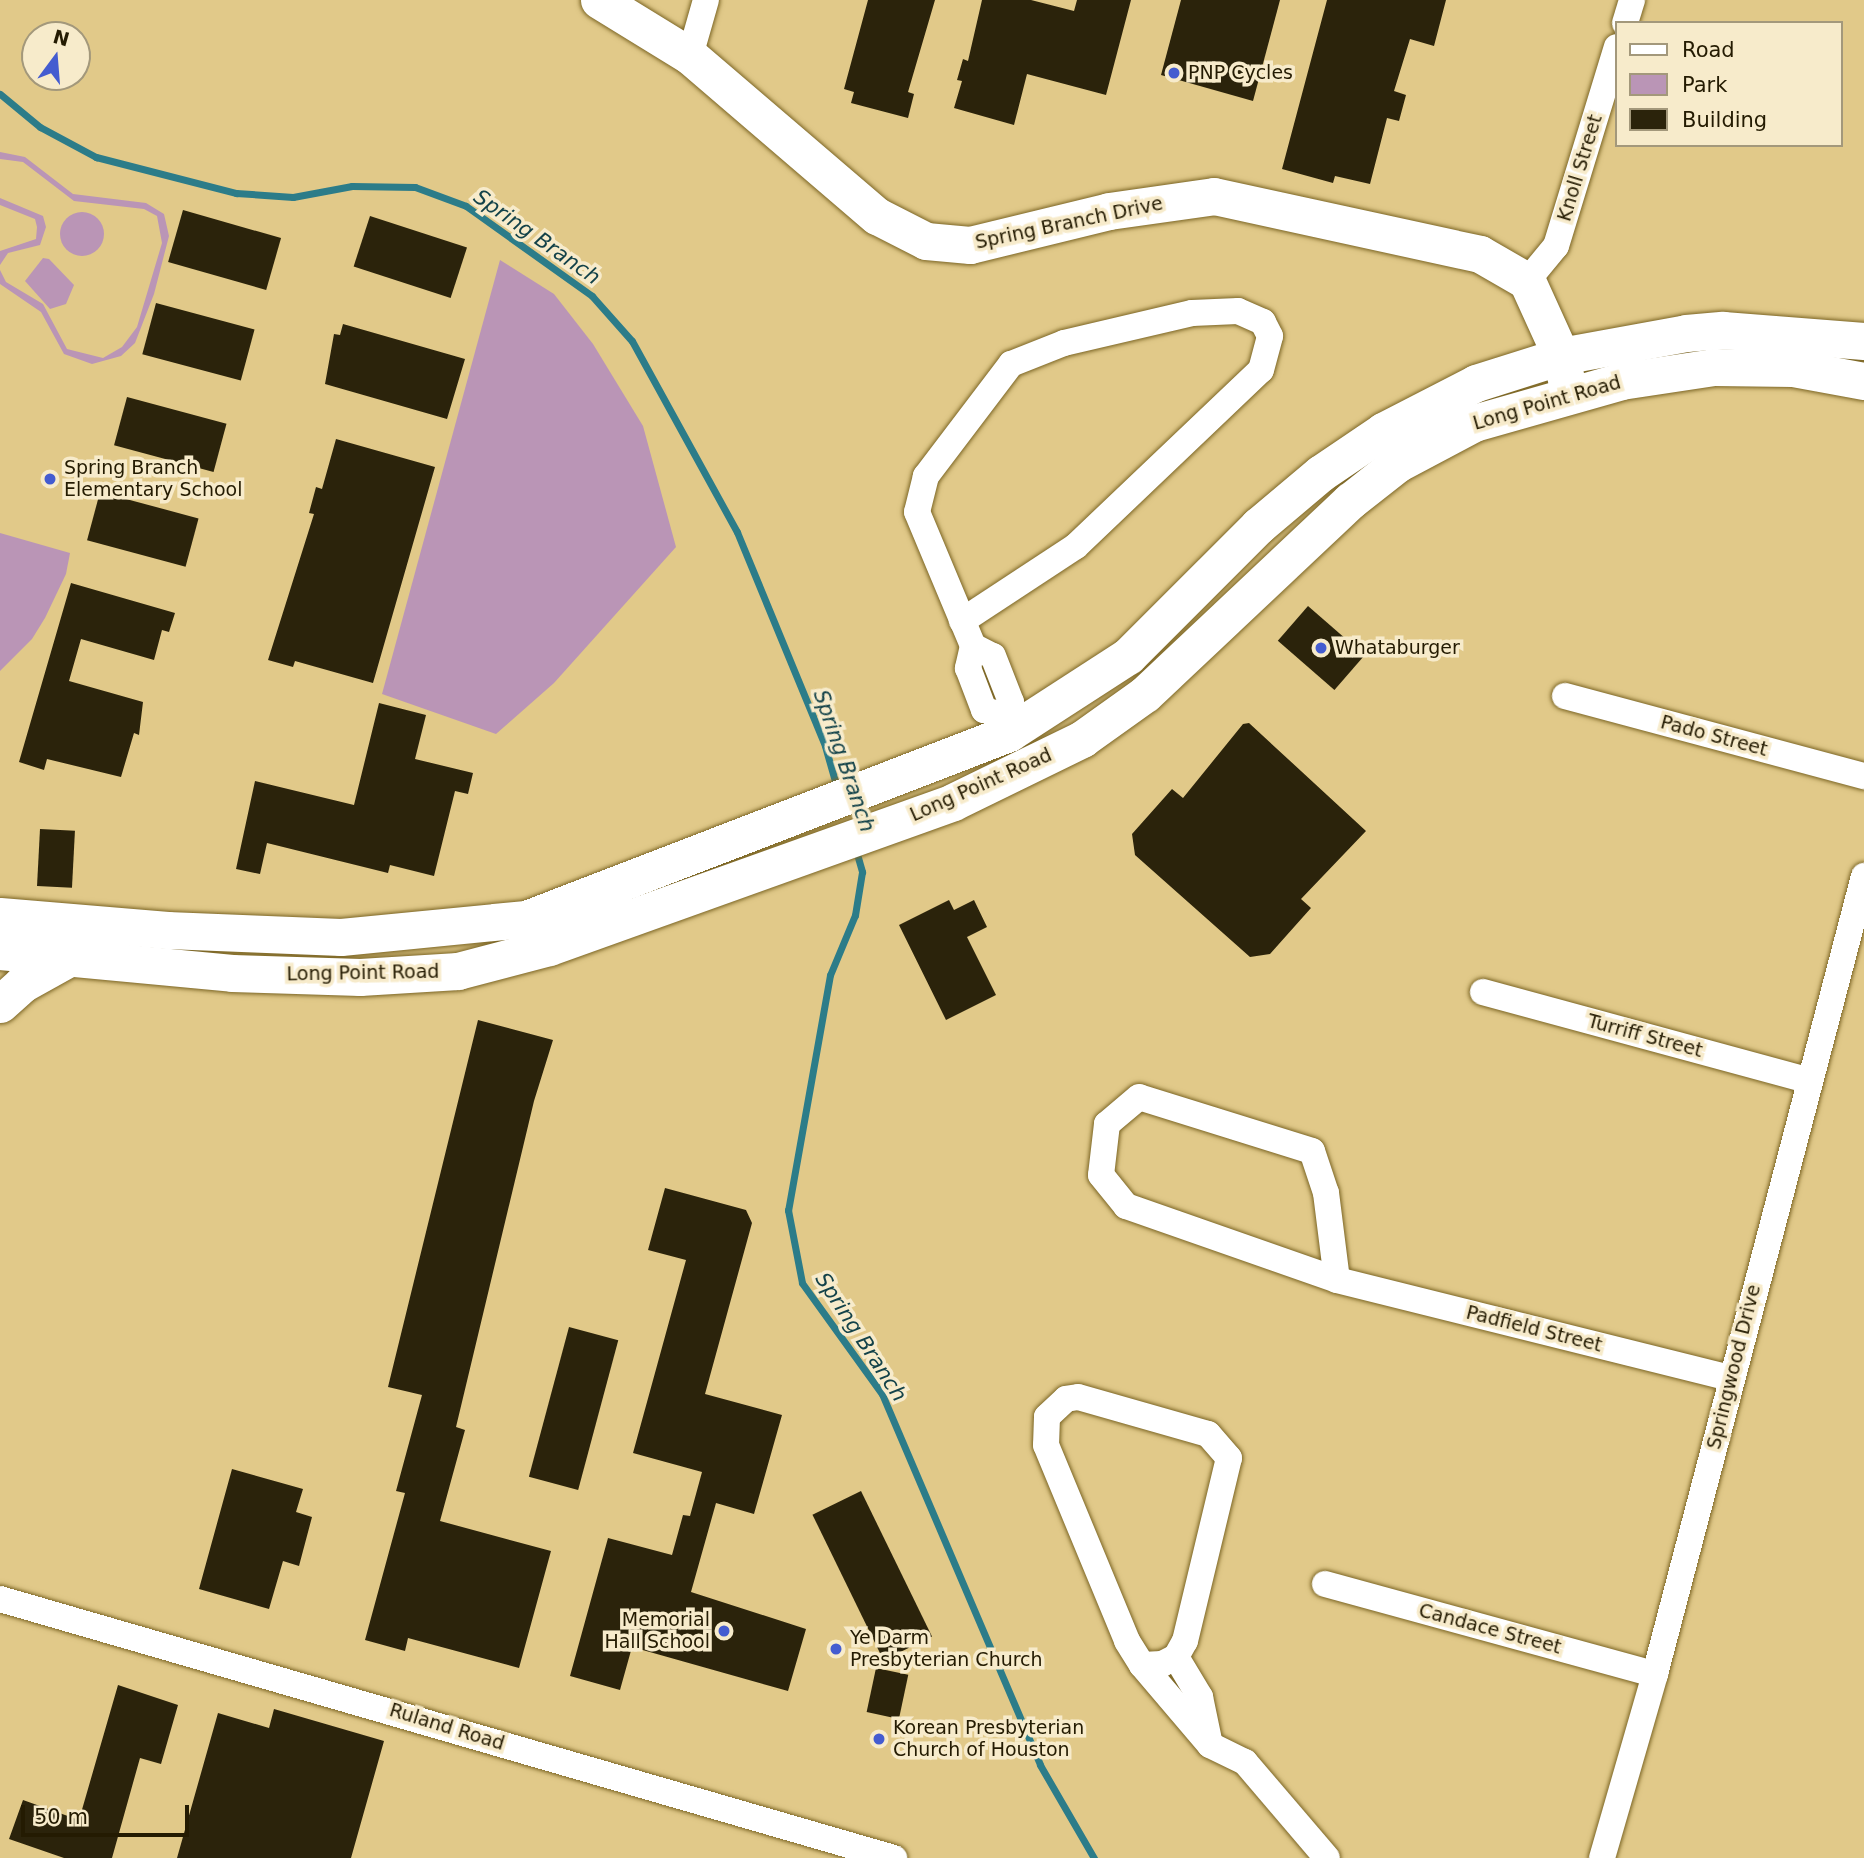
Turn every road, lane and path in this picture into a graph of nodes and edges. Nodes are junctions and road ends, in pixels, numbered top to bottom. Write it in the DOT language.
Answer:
graph roads {
  1 [pos="599,0"];
  2 [pos="706,0"];
  3 [pos="1632,0"];
  4 [pos="1626,21"];
  5 [pos="1616,50"];
  6 [pos="690,56"];
  7 [pos="1527,281"];
  8 [pos="1864,341"];
  9 [pos="1561,356"];
  10 [pos="1864,381"];
  11 [pos="1570,394"];
  12 [pos="962,621"];
  13 [pos="1565,696"];
  14 [pos="1006,724"];
  15 [pos="1032,764"];
  16 [pos="1864,776"];
  17 [pos="1864,876"];
  18 [pos="0,916"];
  19 [pos="0,951"];
  20 [pos="69,958"];
  21 [pos="1483,992"];
  22 [pos="0,1004"];
  23 [pos="1807,1080"];
  24 [pos="1337,1280"];
  25 [pos="1731,1378"];
  26 [pos="1325,1584"];
  27 [pos="0,1600"];
  28 [pos="1176,1657"];
  29 [pos="1142,1665"];
  30 [pos="1655,1674"];
  31 [pos="1210,1745"];
  32 [pos="894,1858"];
  33 [pos="1327,1858"];
  34 [pos="1602,1858"];
  1 -- 6 [label="main road, Spring Branch Drive"];
  2 -- 6 [label="street"];
  3 -- 4 [label="street"];
  5 -- 7 [label="street, Knoll Street"];
  6 -- 7 [label="main road, Spring Branch Drive"];
  7 -- 9 [label="main road"];
  8 -- 9 [label="main road, Long Point Road"];
  9 -- 11 [label="main road"];
  9 -- 14 [label="main road, Long Point Road"];
  10 -- 11 [label="main road, Long Point Road"];
  11 -- 15 [label="main road, Long Point Road"];
  12 -- 12 [label="street"];
  12 -- 14 [label="street"];
  13 -- 16 [label="street, Pado Street"];
  14 -- 15 [label="main road"];
  14 -- 18 [label="main road, Long Point Road"];
  15 -- 20 [label="main road, Long Point Road"];
  17 -- 23 [label="street, Springwood Drive"];
  19 -- 20 [label="main road, Long Point Road"];
  20 -- 22 [label="main road"];
  21 -- 23 [label="street, Turriff Street"];
  23 -- 25 [label="street, Springwood Drive"];
  24 -- 24 [label="street, Padfield Street"];
  24 -- 25 [label="street, Padfield Street"];
  25 -- 30 [label="street, Springwood Drive"];
  26 -- 30 [label="street, Candace Street"];
  27 -- 32 [label="street, Ruland Road"];
  28 -- 29 [label="street"];
  28 -- 29 [label="street"];
  28 -- 31 [label="street"];
  29 -- 31 [label="street"];
  30 -- 34 [label="street, Springwood Drive"];
  31 -- 33 [label="street"];
}
